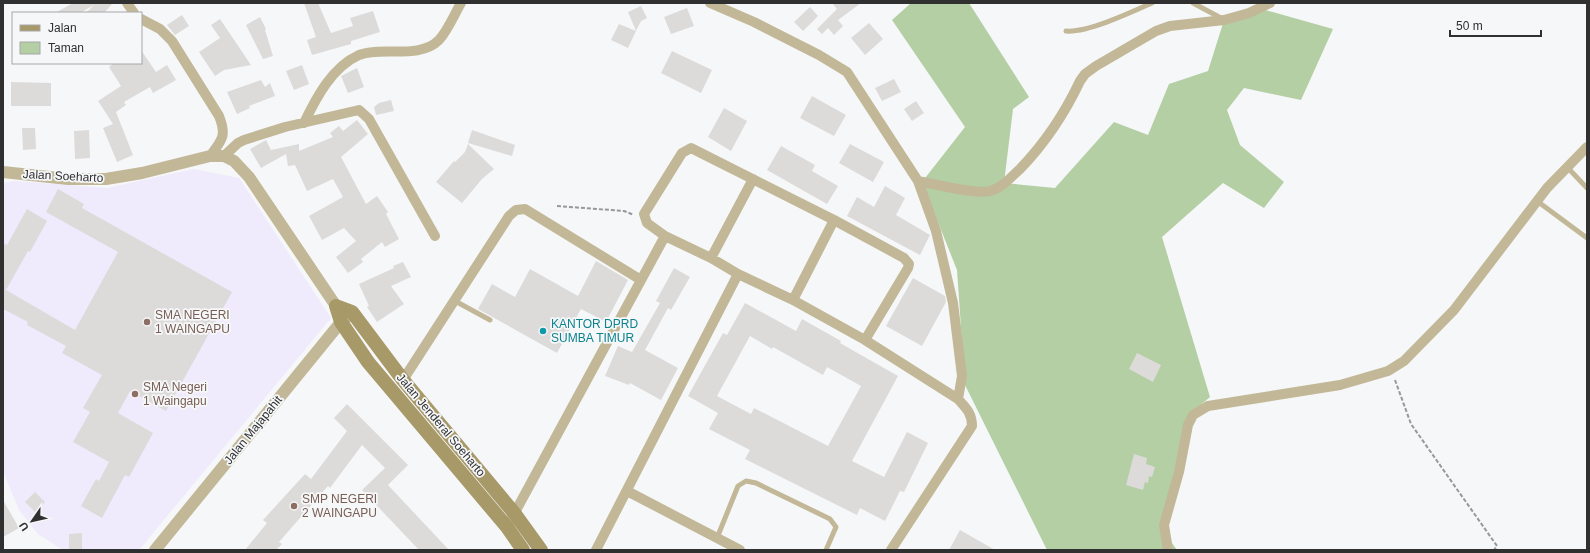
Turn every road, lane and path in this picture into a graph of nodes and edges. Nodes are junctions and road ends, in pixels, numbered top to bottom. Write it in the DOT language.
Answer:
graph roads {
  1 [pos="127,3"];
  2 [pos="461,3"];
  3 [pos="710,3"];
  4 [pos="1152,3"];
  5 [pos="1193,3"];
  6 [pos="1270,3"];
  7 [pos="133,12"];
  8 [pos="142,20"];
  9 [pos="1224,20"];
  10 [pos="1066,31"];
  11 [pos="304,123"];
  12 [pos="1587,147"];
  13 [pos="210,156"];
  14 [pos="224,156"];
  15 [pos="1567,168"];
  16 [pos="3,172"];
  17 [pos="753,179"];
  18 [pos="918,181"];
  19 [pos="1587,188"];
  20 [pos="1537,201"];
  21 [pos="557,206"];
  22 [pos="644,219"];
  23 [pos="834,220"];
  24 [pos="435,236"];
  25 [pos="665,236"];
  26 [pos="1587,238"];
  27 [pos="711,258"];
  28 [pos="738,274"];
  29 [pos="641,280"];
  30 [pos="793,300"];
  31 [pos="455,301"];
  32 [pos="336,306"];
  33 [pos="352,312"];
  34 [pos="490,320"];
  35 [pos="341,322"];
  36 [pos="865,340"];
  37 [pos="1392,369"];
  38 [pos="403,380"];
  39 [pos="958,399"];
  40 [pos="627,491"];
  41 [pos="516,514"];
  42 [pos="507,527"];
  43 [pos="717,538"];
  44 [pos="156,550"];
  45 [pos="523,550"];
  46 [pos="541,550"];
  47 [pos="596,550"];
  48 [pos="740,550"];
  49 [pos="826,550"];
  50 [pos="891,550"];
  51 [pos="1168,550"];
  52 [pos="1494,550"];
  1 -- 7 [label="street"];
  2 -- 11 [label="street"];
  3 -- 18 [label="street"];
  4 -- 10 [label="lane"];
  5 -- 9 [label="lane"];
  6 -- 9 [label="street"];
  8 -- 13 [label="street"];
  9 -- 18 [label="street"];
  11 -- 14 [label="street"];
  11 -- 24 [label="street"];
  12 -- 15 [label="street"];
  13 -- 14 [label="street"];
  13 -- 16 [label="street, Jalan Soeharto"];
  14 -- 32 [label="street, Jalan Jenderal Soeharto"];
  15 -- 19 [label="lane"];
  15 -- 20 [label="street"];
  17 -- 22 [label="street"];
  17 -- 23 [label="street"];
  17 -- 27 [label="street"];
  18 -- 39 [label="street"];
  20 -- 26 [label="lane"];
  20 -- 37 [label="street"];
  21 -- 22 [label="path"];
  22 -- 25 [label="street"];
  23 -- 30 [label="street"];
  23 -- 36 [label="street"];
  25 -- 27 [label="street"];
  25 -- 29 [label="street"];
  27 -- 28 [label="street"];
  28 -- 30 [label="street"];
  28 -- 40 [label="street"];
  29 -- 31 [label="street"];
  29 -- 41 [label="street"];
  30 -- 36 [label="street"];
  31 -- 34 [label="lane"];
  31 -- 38 [label="street"];
  32 -- 33 [label="main road"];
  32 -- 35 [label="main road, Jalan Jenderal Soeharto"];
  33 -- 35 [label="street, Jalan Majapahit"];
  33 -- 38 [label="main road, Jalan Jenderal Soeharto"];
  35 -- 42 [label="main road, Jalan Jenderal Soeharto"];
  35 -- 44 [label="street, Jalan Majapahit"];
  36 -- 39 [label="street"];
  37 -- 51 [label="street"];
  37 -- 52 [label="path"];
  38 -- 41 [label="main road, Jalan Jenderal Soeharto"];
  39 -- 50 [label="street"];
  40 -- 43 [label="street"];
  40 -- 47 [label="street"];
  41 -- 42 [label="street"];
  41 -- 46 [label="main road, Jalan Jenderal Soeharto"];
  42 -- 45 [label="main road, Jalan Jenderal Soeharto"];
  43 -- 48 [label="street"];
  43 -- 49 [label="lane"];
}
